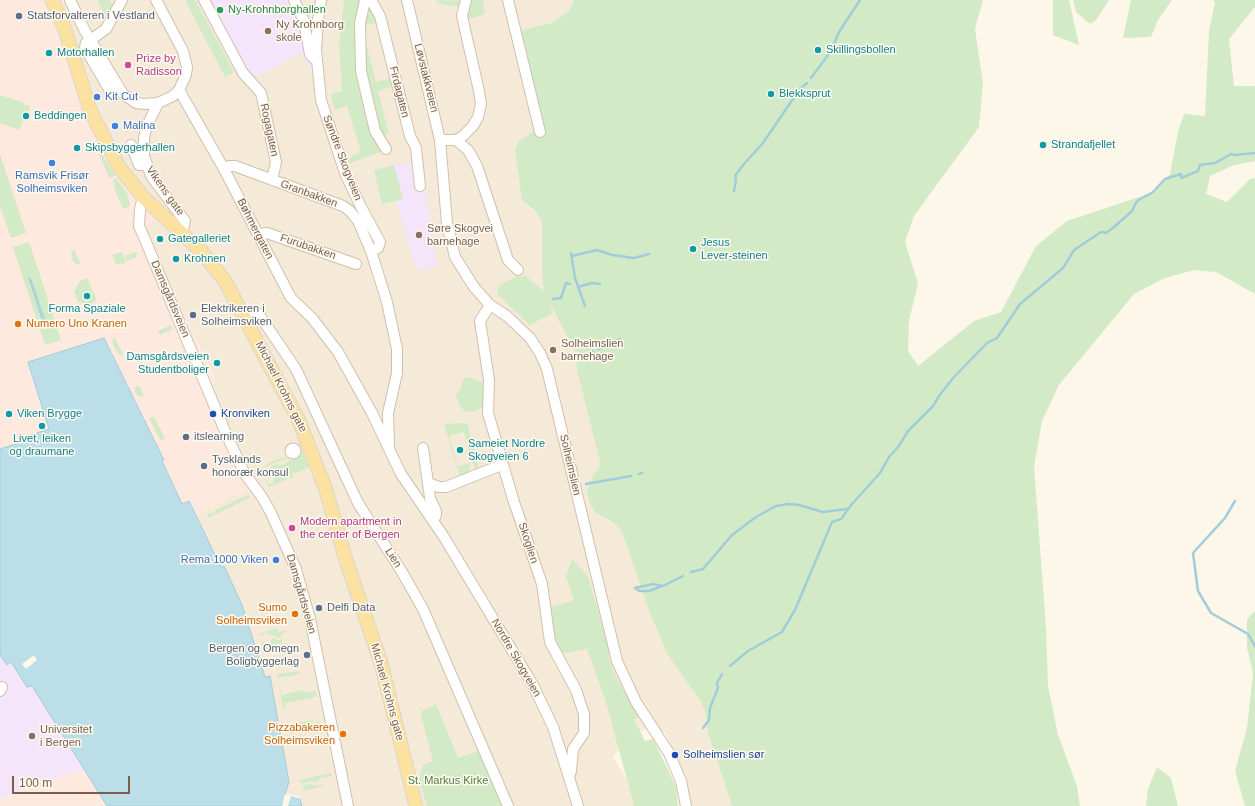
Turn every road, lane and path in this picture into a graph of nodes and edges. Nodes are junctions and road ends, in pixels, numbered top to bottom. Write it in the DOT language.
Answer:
graph roads {
  1 [pos="41,0"];
  2 [pos="52,0"];
  3 [pos="70,0"];
  4 [pos="122,0"];
  5 [pos="156,0"];
  6 [pos="204,0"];
  7 [pos="294,0"];
  8 [pos="321,0"];
  9 [pos="365,0"];
  10 [pos="371,0"];
  11 [pos="407,0"];
  12 [pos="466,0"];
  13 [pos="508,0"];
  14 [pos="59,14"];
  15 [pos="91,40"];
  16 [pos="316,61"];
  17 [pos="179,90"];
  18 [pos="113,96"];
  19 [pos="158,103"];
  20 [pos="540,132"];
  21 [pos="440,140"];
  22 [pos="456,140"];
  23 [pos="131,145"];
  24 [pos="386,148"];
  25 [pos="146,165"];
  26 [pos="224,169"];
  27 [pos="272,180"];
  28 [pos="420,186"];
  29 [pos="143,197"];
  30 [pos="182,234"];
  31 [pos="259,234"];
  32 [pos="371,251"];
  33 [pos="356,264"];
  34 [pos="518,270"];
  35 [pos="490,305"];
  36 [pos="244,316"];
  37 [pos="389,447"];
  38 [pos="423,448"];
  39 [pos="499,466"];
  40 [pos="428,483"];
  41 [pos="434,519"];
  42 [pos="568,776"];
  43 [pos="348,806"];
  44 [pos="416,806"];
  45 [pos="508,806"];
  46 [pos="578,806"];
  47 [pos="686,806"];
  1 -- 14 [label="main road"];
  2 -- 14 [label="main road, Michael Krohns gate"];
  3 -- 15 [label="street"];
  4 -- 15 [label="street"];
  5 -- 17 [label="street"];
  6 -- 27 [label="street, Rogagaten"];
  7 -- 16 [label="street"];
  8 -- 16 [label="street, Søndre Skogveien"];
  9 -- 24 [label="street"];
  10 -- 28 [label="street, Firdagaten"];
  11 -- 21 [label="street, Løvstakkveien"];
  12 -- 22 [label="street"];
  13 -- 20 [label="street"];
  14 -- 29 [label="main road, Michael Krohns gate"];
  15 -- 18 [label="street"];
  15 -- 19 [label="street"];
  16 -- 32 [label="street, Søndre Skogveien"];
  17 -- 19 [label="street"];
  17 -- 26 [label="street, Bøhmergaten"];
  19 -- 25 [label="street, Vikens gate"];
  21 -- 22 [label="street"];
  21 -- 35 [label="street, Solheimslien"];
  22 -- 34 [label="street"];
  23 -- 25 [label="street"];
  25 -- 30 [label="street, Vikens gate"];
  26 -- 27 [label="street, Granbakken"];
  26 -- 31 [label="street, Bøhmergaten"];
  27 -- 32 [label="street, Granbakken"];
  29 -- 30 [label="main road, Michael Krohns gate"];
  29 -- 43 [label="street, Damsgårdsveien"];
  30 -- 36 [label="main road, Michael Krohns gate"];
  31 -- 33 [label="street, Furubakken"];
  31 -- 37 [label="street, Bøhmergaten"];
  32 -- 37 [label="street"];
  35 -- 42 [label="street, Skoglien"];
  35 -- 47 [label="street, Solheimslien"];
  36 -- 44 [label="main road, Michael Krohns gate"];
  36 -- 45 [label="street, Lien"];
  37 -- 41 [label="street, Nordre Skogveien"];
  38 -- 40 [label="street, Nordre Skogveien"];
  39 -- 40 [label="street"];
  40 -- 41 [label="street, Nordre Skogveien"];
  41 -- 42 [label="street, Nordre Skogveien"];
  42 -- 46 [label="street, Nordre Skogveien"];
}
